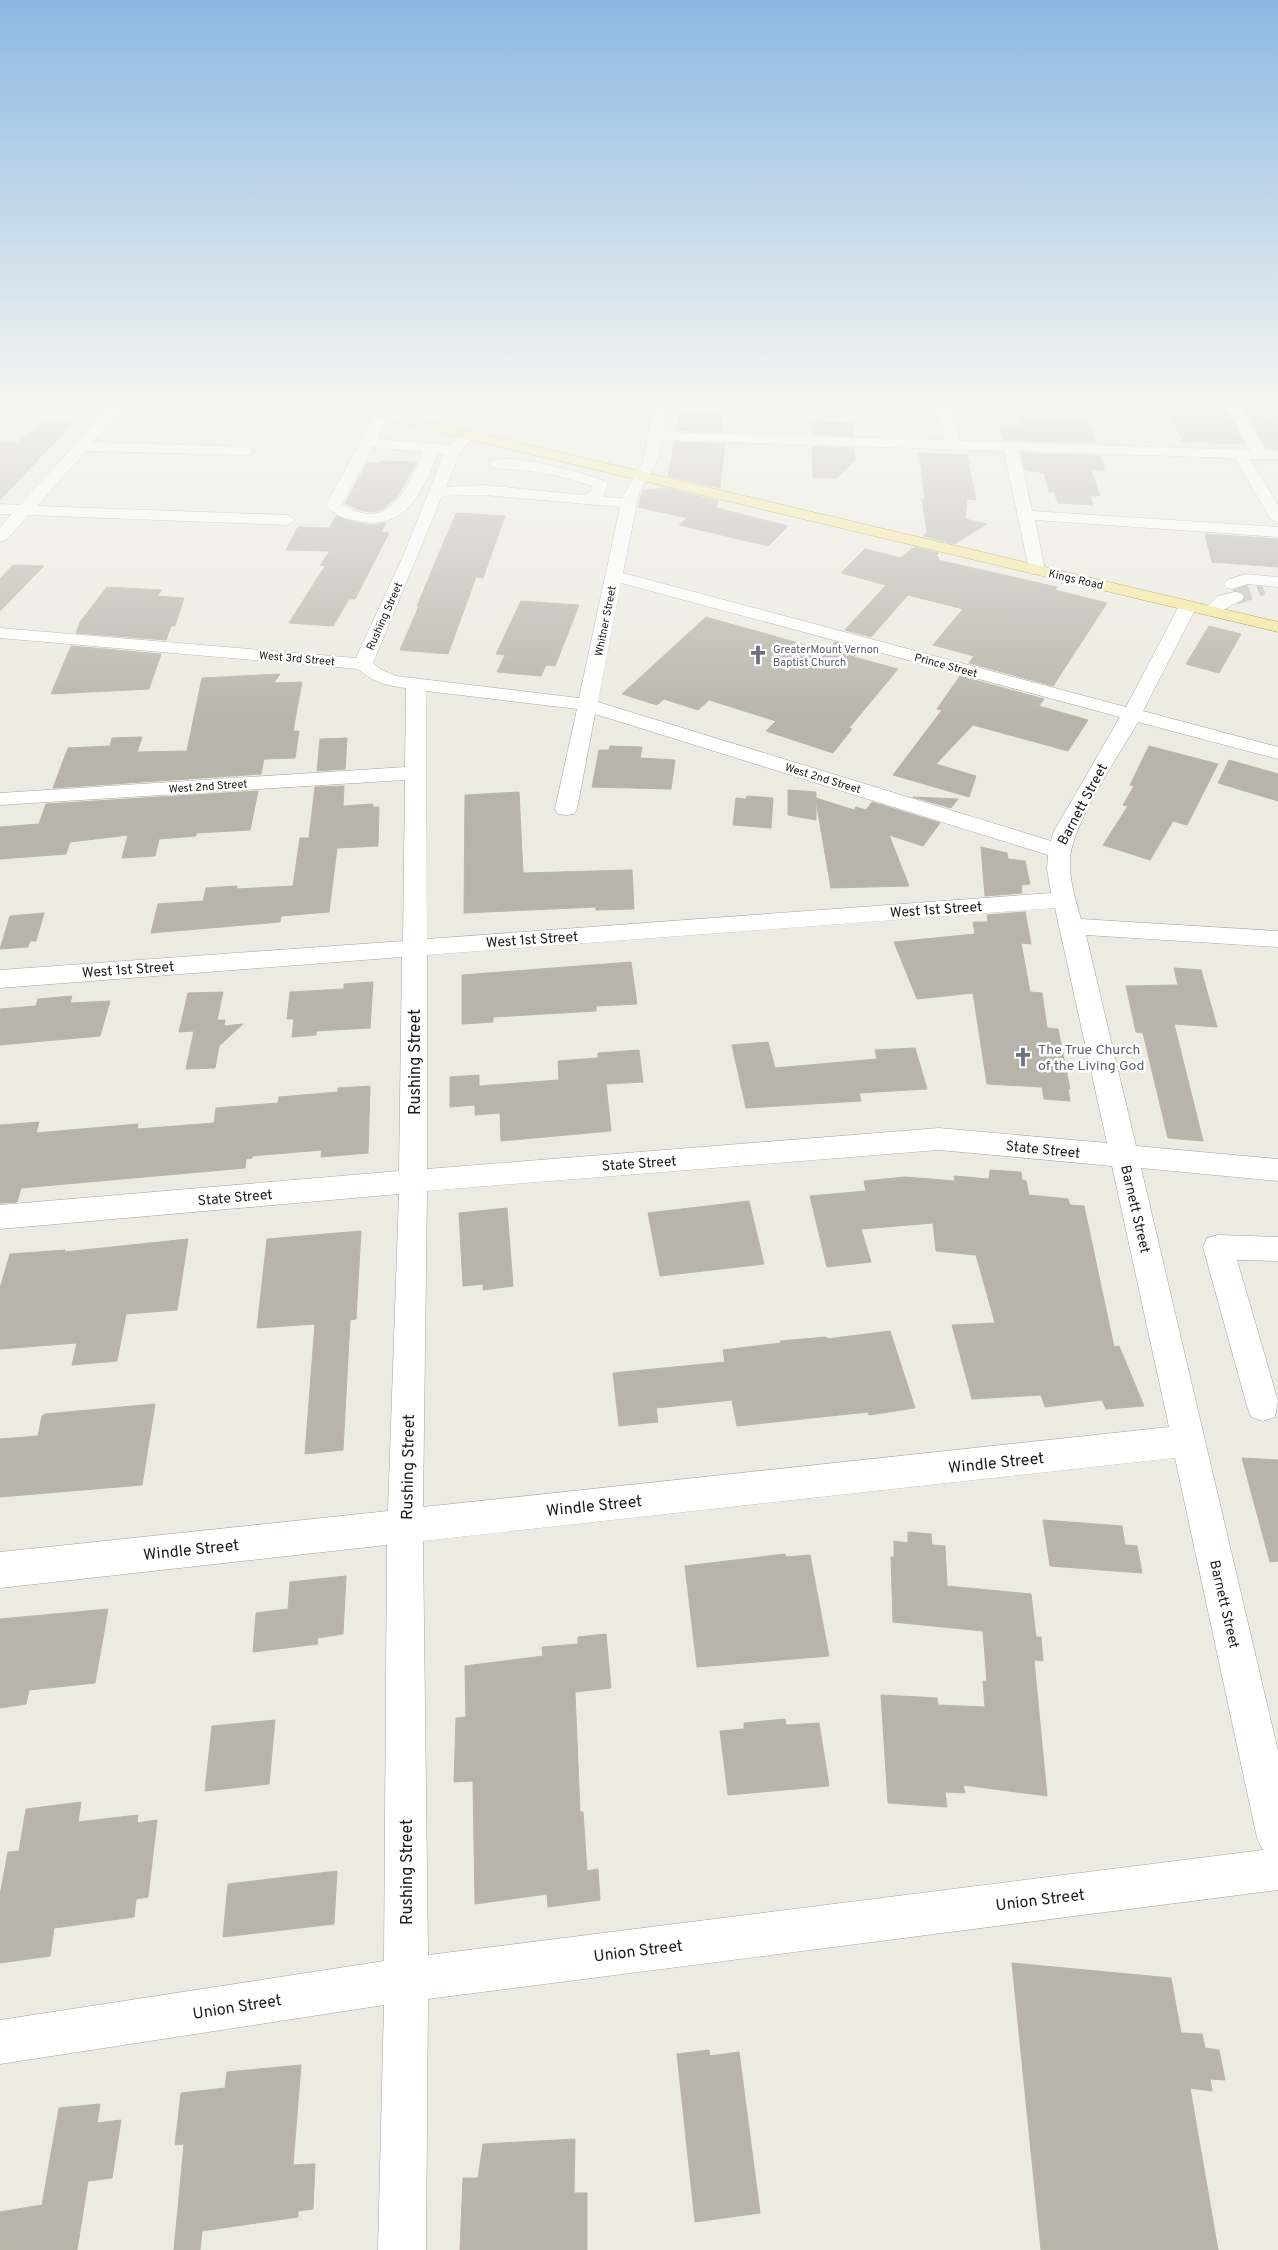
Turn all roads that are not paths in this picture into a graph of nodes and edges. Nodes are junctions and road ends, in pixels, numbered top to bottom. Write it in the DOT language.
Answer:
graph roads {
  1 [pos="22,512"];
  2 [pos="77,512"];
  3 [pos="342,512"];
  4 [pos="398,512"];
  5 [pos="428,512"];
  6 [pos="627,512"];
  7 [pos="793,512"];
  8 [pos="1026,512"];
  9 [pos="1027,515"];
  10 [pos="287,520"];
  11 [pos="1278,532"];
  12 [pos="0,538"];
  13 [pos="1038,570"];
  14 [pos="613,576"];
  15 [pos="1269,583"];
  16 [pos="1219,598"];
  17 [pos="1278,627"];
  18 [pos="0,633"];
  19 [pos="363,664"];
  20 [pos="416,684"];
  21 [pos="588,705"];
  22 [pos="1132,714"];
  23 [pos="1278,753"];
  24 [pos="416,773"];
  25 [pos="0,799"];
  26 [pos="566,809"];
  27 [pos="1058,851"];
  28 [pos="1068,913"];
  29 [pos="1278,939"];
  30 [pos="415,947"];
  31 [pos="0,979"];
  32 [pos="1124,1157"];
  33 [pos="1278,1170"];
  34 [pos="413,1181"];
  35 [pos="0,1217"];
  36 [pos="1278,1249"];
  37 [pos="1263,1406"];
  38 [pos="1188,1441"];
  39 [pos="405,1526"];
  40 [pos="0,1570"];
  41 [pos="1278,1838"];
  42 [pos="1278,1869"];
  43 [pos="406,1980"];
  44 [pos="0,2042"];
  45 [pos="402,2250"];
  1 -- 12 [label="street"];
  2 -- 10 [label="street"];
  3 -- 4 [label="street"];
  5 -- 19 [label="street, Rushing Street"];
  6 -- 14 [label="street, Whitner Street"];
  7 -- 13 [label="main road, Kings Road"];
  8 -- 9 [label="street"];
  9 -- 11 [label="street"];
  9 -- 13 [label="street"];
  13 -- 16 [label="main road, Kings Road"];
  14 -- 21 [label="street, Whitner Street"];
  14 -- 22 [label="street, Prince Street"];
  15 -- 16 [label="street"];
  16 -- 17 [label="main road, Kings Road"];
  16 -- 22 [label="street, Barnett Street"];
  18 -- 19 [label="street, West 3rd Street"];
  19 -- 20 [label="street, West 3rd Street"];
  20 -- 21 [label="street, West 3rd Street"];
  20 -- 24 [label="street, Rushing Street"];
  21 -- 26 [label="street, Whitner Street"];
  21 -- 27 [label="street, West 2nd Street"];
  22 -- 23 [label="street, Prince Street"];
  22 -- 27 [label="street, Barnett Street"];
  24 -- 25 [label="street, West 2nd Street"];
  24 -- 30 [label="street, Rushing Street"];
  27 -- 28 [label="street, Barnett Street"];
  28 -- 29 [label="street, West 1st Street"];
  28 -- 30 [label="street, West 1st Street"];
  28 -- 32 [label="street, Barnett Street"];
  30 -- 31 [label="street, West 1st Street"];
  30 -- 34 [label="street, Rushing Street"];
  32 -- 33 [label="street, State Street"];
  32 -- 34 [label="street, State Street"];
  32 -- 38 [label="street, Barnett Street"];
  34 -- 35 [label="street, State Street"];
  34 -- 39 [label="street, Rushing Street"];
  36 -- 37 [label="street"];
  38 -- 39 [label="street, Windle Street"];
  38 -- 41 [label="street, Barnett Street"];
  39 -- 40 [label="street, Windle Street"];
  39 -- 43 [label="street, Rushing Street"];
  42 -- 43 [label="street, Union Street"];
  43 -- 44 [label="street, Union Street"];
  43 -- 45 [label="street, Rushing Street"];
}
